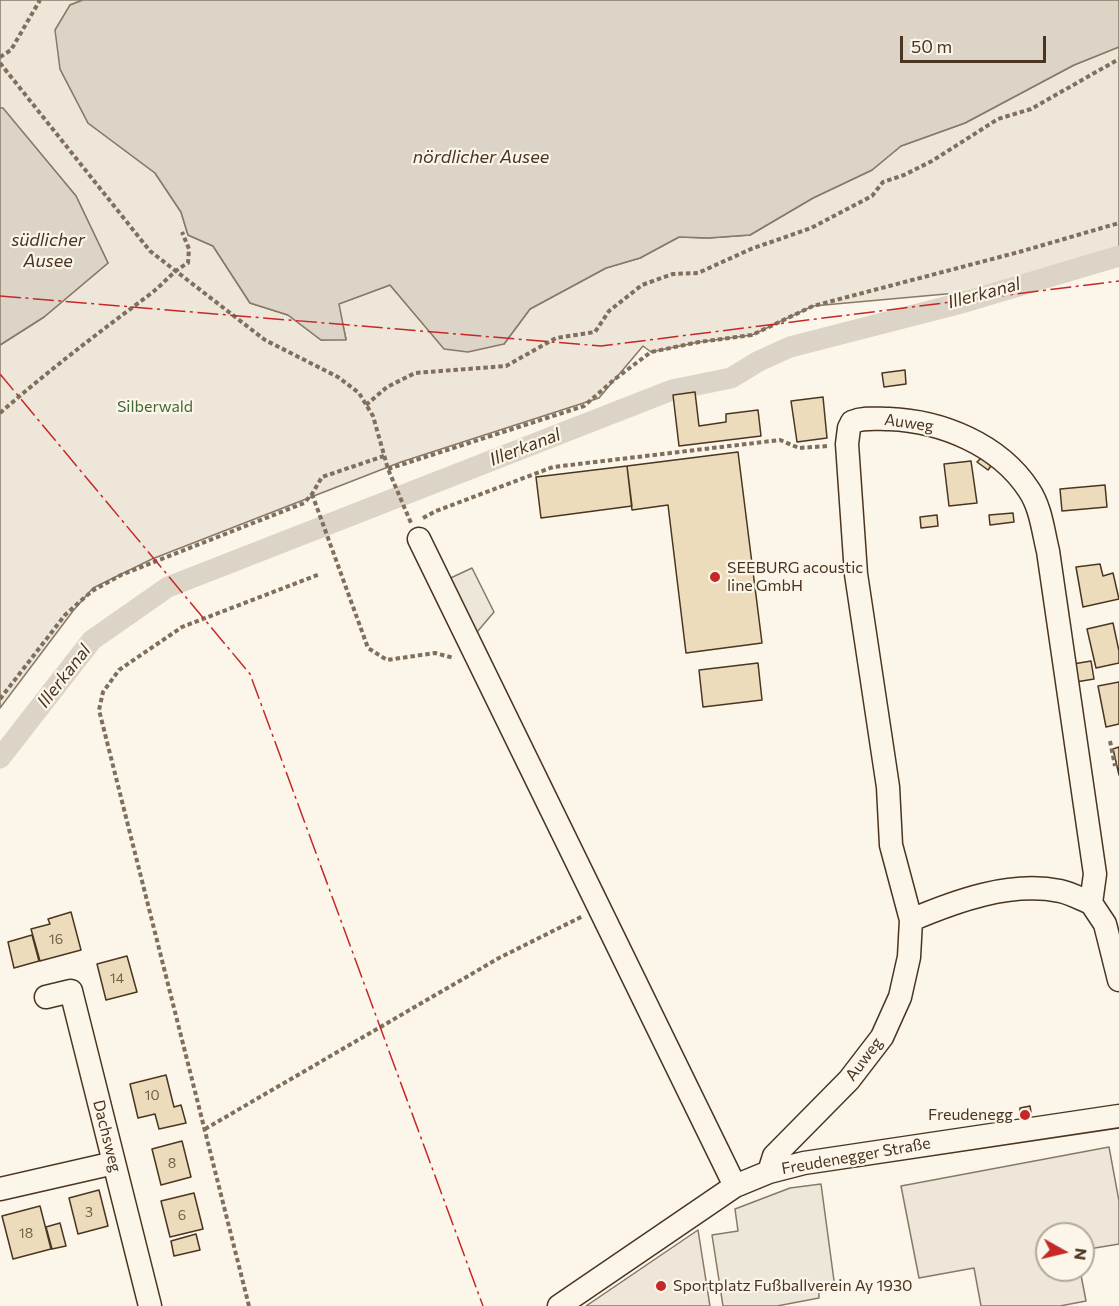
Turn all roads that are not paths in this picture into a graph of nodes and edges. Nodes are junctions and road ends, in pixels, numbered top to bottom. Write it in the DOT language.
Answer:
graph roads {
  1 [pos="415,532"];
  2 [pos="1091,903"];
  3 [pos="911,920"];
  4 [pos="1119,980"];
  5 [pos="46,997"];
  6 [pos="1119,1116"];
  7 [pos="114,1162"];
  8 [pos="769,1172"];
  9 [pos="735,1186"];
  10 [pos="0,1189"];
  11 [pos="150,1306"];
  12 [pos="559,1306"];
  1 -- 9 [label="street"];
  2 -- 3 [label="street"];
  2 -- 3 [label="street, Auweg"];
  2 -- 4 [label="street"];
  3 -- 8 [label="street, Auweg"];
  5 -- 7 [label="street, Dachsweg"];
  6 -- 8 [label="street, Freudenegger Straße"];
  7 -- 10 [label="street"];
  7 -- 11 [label="street, Dachsweg"];
  8 -- 9 [label="street, Freudenegger Straße"];
  9 -- 12 [label="street, Freudenegger Straße"];
}
